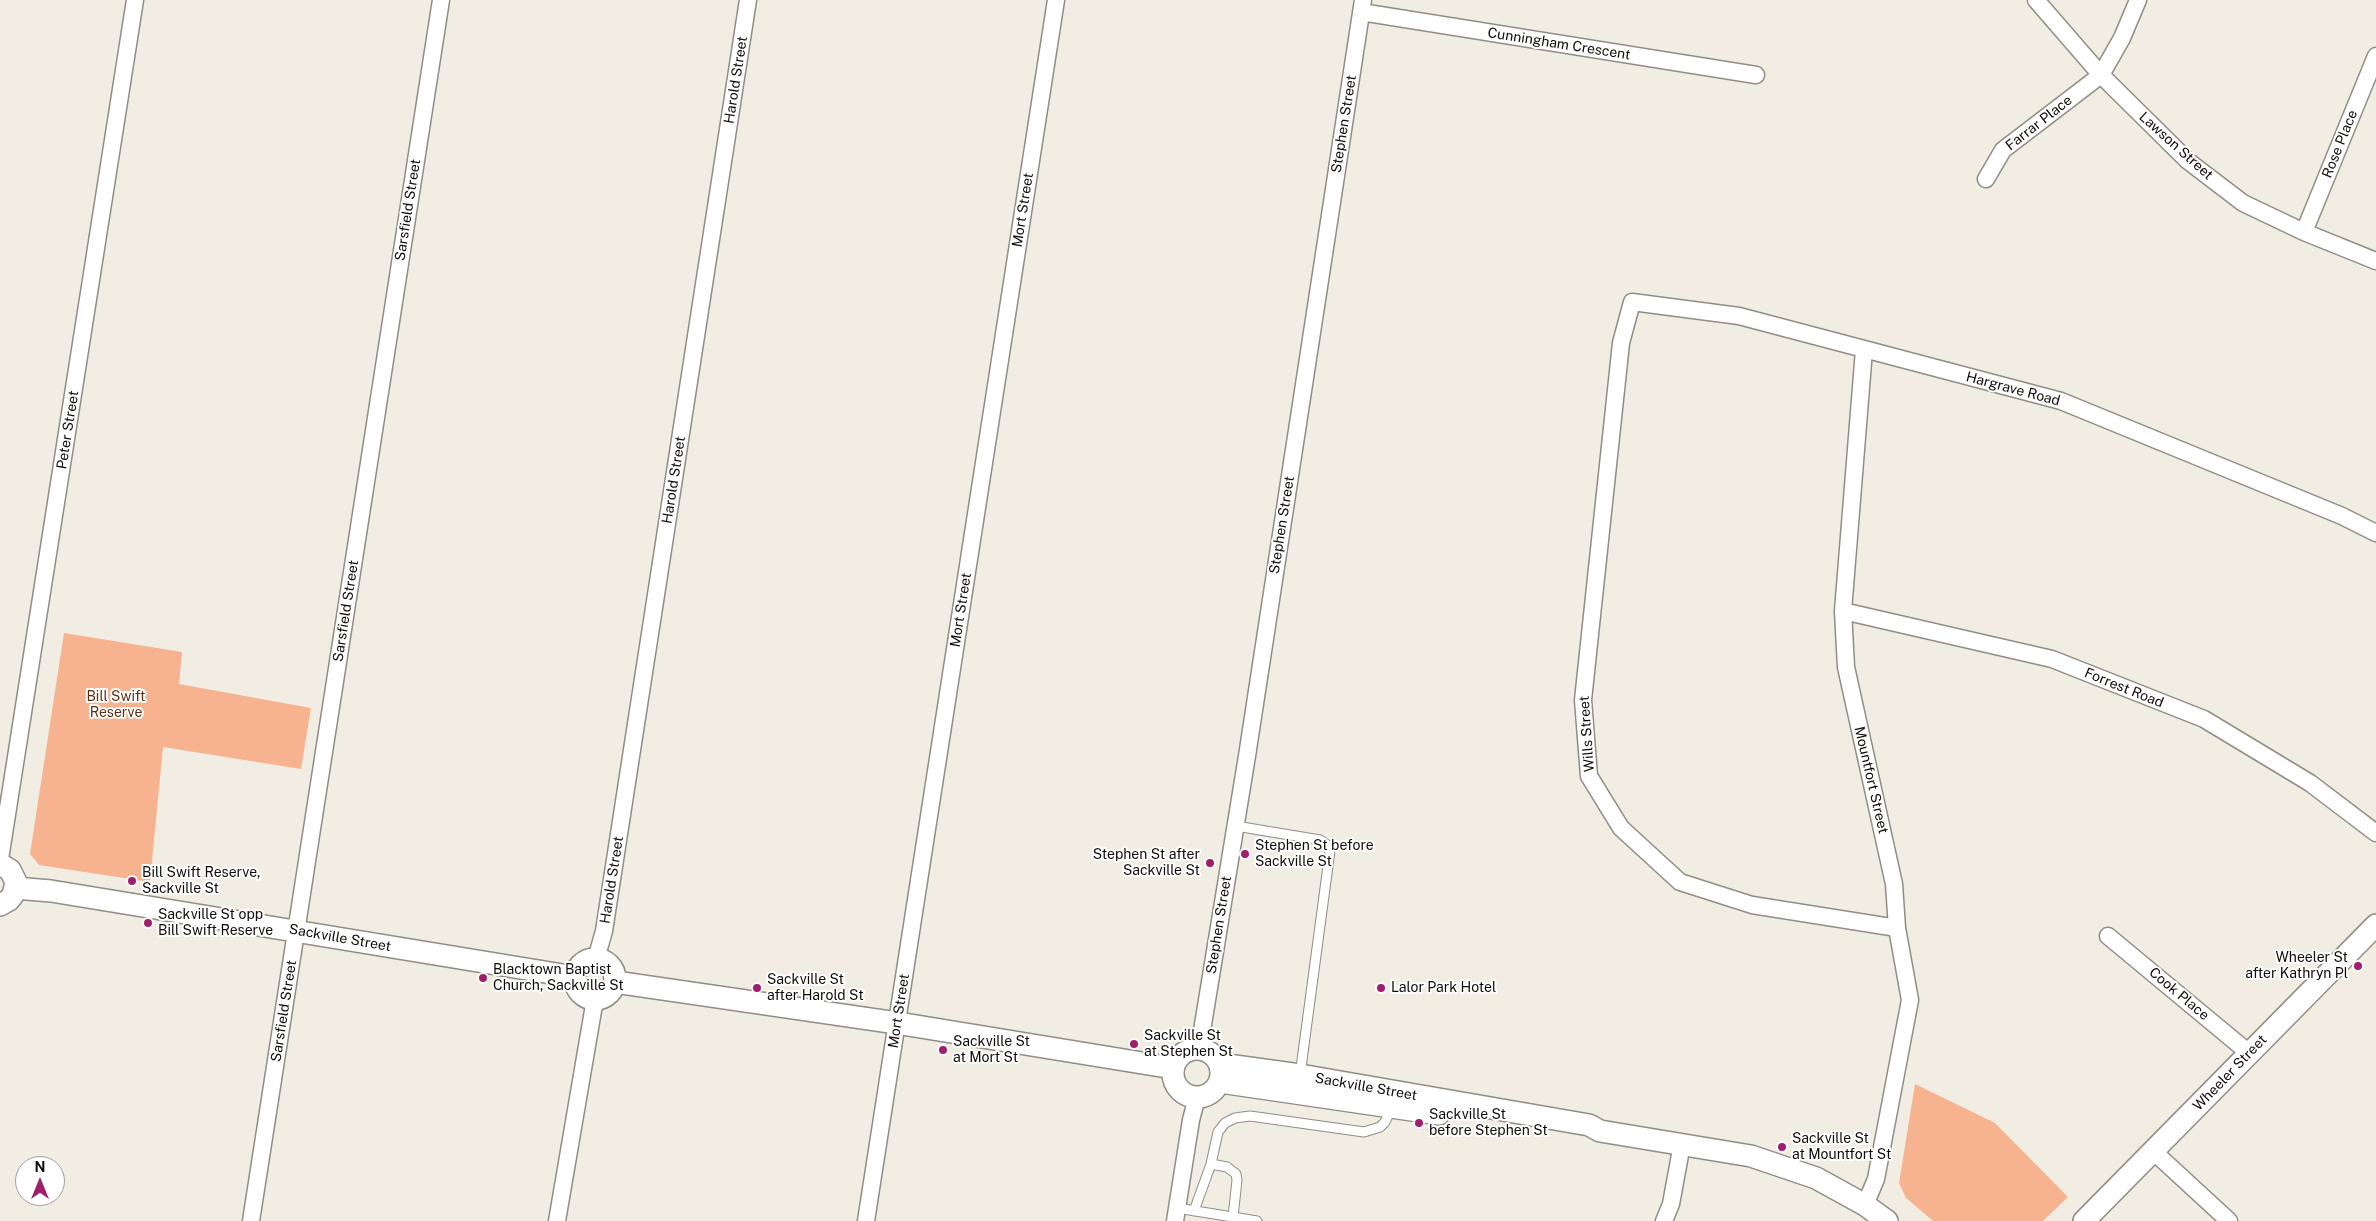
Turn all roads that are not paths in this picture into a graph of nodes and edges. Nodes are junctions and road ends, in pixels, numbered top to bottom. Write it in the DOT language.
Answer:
graph roads {
  1 [pos="135,0"];
  2 [pos="441,0"];
  3 [pos="748,0"];
  4 [pos="1056,0"];
  5 [pos="2036,0"];
  6 [pos="2138,0"];
  7 [pos="1362,6"];
  8 [pos="2376,56"];
  9 [pos="1756,75"];
  10 [pos="2101,76"];
  11 [pos="1986,179"];
  12 [pos="2304,232"];
  13 [pos="2376,261"];
  14 [pos="1632,302"];
  15 [pos="1864,350"];
  16 [pos="2376,533"];
  17 [pos="1843,611"];
  18 [pos="1236,826"];
  19 [pos="2376,833"];
  20 [pos="0,860"];
  21 [pos="0,864"];
  22 [pos="16,888"];
  23 [pos="0,904"];
  24 [pos="2376,925"];
  25 [pos="1897,928"];
  26 [pos="297,930"];
  27 [pos="2108,936"];
  28 [pos="596,959"];
  29 [pos="575,977"];
  30 [pos="615,982"];
  31 [pos="594,999"];
  32 [pos="897,1023"];
  33 [pos="1198,1049"];
  34 [pos="2249,1053"];
  35 [pos="1173,1068"];
  36 [pos="1220,1073"];
  37 [pos="1299,1084"];
  38 [pos="1197,1097"];
  39 [pos="1392,1107"];
  40 [pos="1600,1131"];
  41 [pos="1682,1144"];
  42 [pos="2153,1151"];
  43 [pos="1211,1164"];
  44 [pos="1865,1205"];
  45 [pos="1194,1211"];
  46 [pos="1176,1215"];
  47 [pos="1233,1217"];
  48 [pos="251,1221"];
  49 [pos="557,1221"];
  50 [pos="866,1221"];
  51 [pos="1257,1221"];
  52 [pos="1664,1221"];
  53 [pos="1887,1221"];
  54 [pos="2084,1221"];
  55 [pos="2229,1221"];
  1 -- 20 [label="street, Peter Street"];
  2 -- 26 [label="street, Sarsfield Street"];
  3 -- 28 [label="street, Harold Street"];
  4 -- 32 [label="street, Mort Street"];
  5 -- 10 [label="street, Lawson Street"];
  6 -- 10 [label="street"];
  7 -- 9 [label="street, Cunningham Crescent"];
  7 -- 18 [label="street, Stephen Street"];
  8 -- 12 [label="street, Rose Place"];
  10 -- 11 [label="street, Farrar Place"];
  10 -- 12 [label="street, Lawson Street"];
  12 -- 13 [label="street, Lawson Street"];
  14 -- 15 [label="street, Hargrave Road"];
  14 -- 25 [label="street, Wills Street"];
  15 -- 16 [label="street, Hargrave Road"];
  15 -- 17 [label="street, Mountfort Street"];
  17 -- 19 [label="street, Forrest Road"];
  17 -- 25 [label="street, Mountfort Street"];
  18 -- 33 [label="street, Stephen Street"];
  18 -- 37 [label="lane"];
  21 -- 22 [label="street"];
  22 -- 23 [label="street"];
  22 -- 26 [label="street, Sackville Street"];
  24 -- 34 [label="street, Wheeler Street"];
  25 -- 44 [label="street, Mountfort Street"];
  26 -- 29 [label="street, Sackville Street"];
  26 -- 48 [label="street, Sarsfield Street"];
  27 -- 34 [label="street, Cook Place"];
  28 -- 29 [label="street"];
  28 -- 30 [label="street"];
  29 -- 31 [label="street"];
  30 -- 31 [label="street"];
  30 -- 32 [label="street"];
  31 -- 49 [label="street"];
  32 -- 35 [label="street"];
  32 -- 50 [label="street, Mort Street"];
  33 -- 35 [label="street"];
  33 -- 36 [label="street"];
  34 -- 42 [label="street, Wheeler Street"];
  35 -- 38 [label="street"];
  36 -- 37 [label="street, Sackville Street"];
  36 -- 38 [label="street"];
  37 -- 39 [label="street, Sackville Street"];
  37 -- 40 [label="street, Sackville Street"];
  38 -- 46 [label="street"];
  39 -- 40 [label="street, Sackville Street"];
  39 -- 43 [label="lane"];
  40 -- 41 [label="street, Sackville Street"];
  41 -- 44 [label="street, Sackville Street"];
  41 -- 52 [label="street"];
  42 -- 54 [label="street, Wheeler Street"];
  42 -- 55 [label="street"];
  43 -- 45 [label="lane"];
  43 -- 47 [label="lane"];
  44 -- 53 [label="street, Sackville Street"];
  45 -- 46 [label="lane"];
  45 -- 47 [label="lane"];
  47 -- 51 [label="lane"];
}
